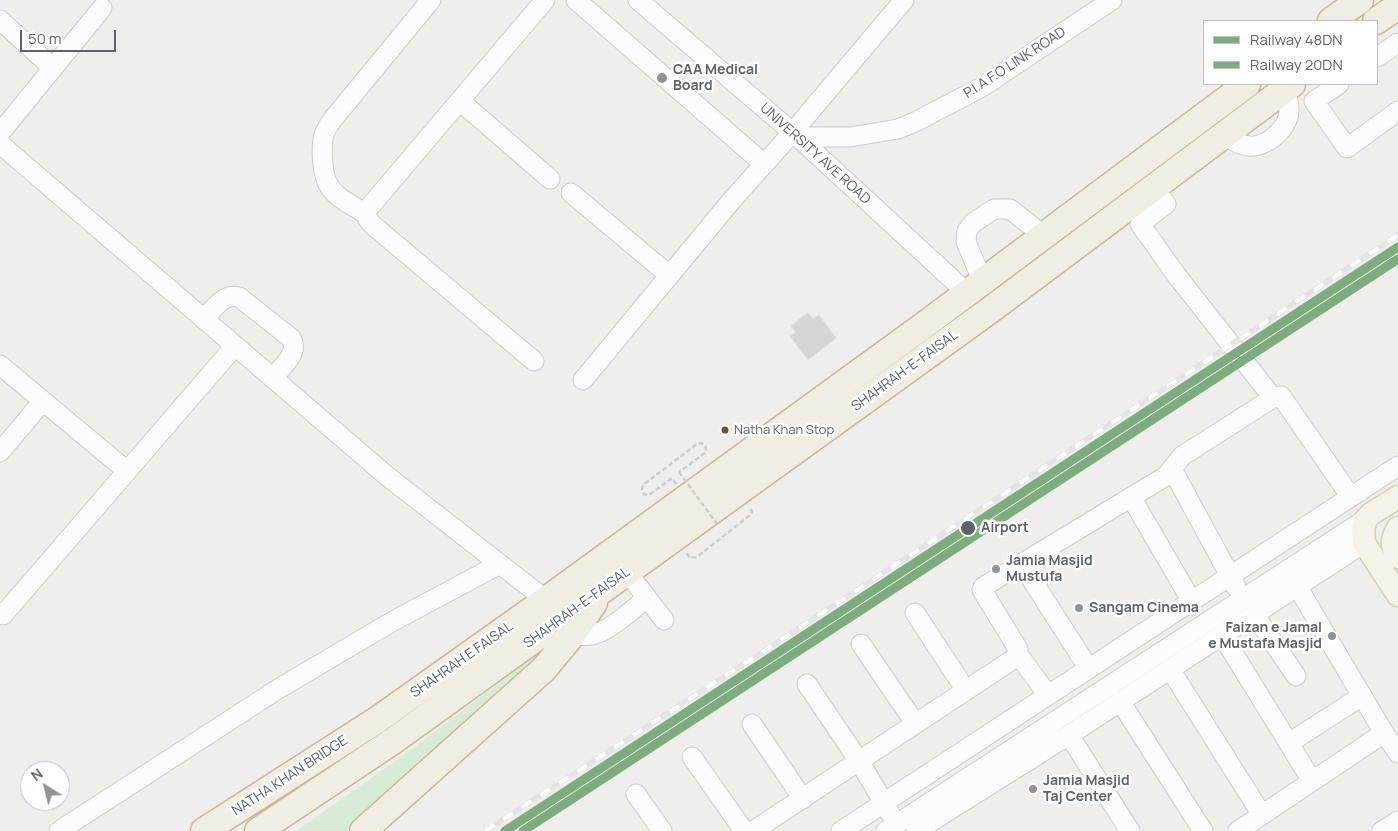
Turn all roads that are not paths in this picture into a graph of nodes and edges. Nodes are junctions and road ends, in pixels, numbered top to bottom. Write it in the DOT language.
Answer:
graph roads {
  1 [pos="431,0"];
  2 [pos="545,0"];
  3 [pos="576,0"];
  4 [pos="638,0"];
  5 [pos="1112,0"];
  6 [pos="1360,0"];
  7 [pos="902,1"];
  8 [pos="1398,6"];
  9 [pos="102,8"];
  10 [pos="0,20"];
  11 [pos="1332,20"];
  12 [pos="1377,20"];
  13 [pos="1398,42"];
  14 [pos="1378,56"];
  15 [pos="53,68"];
  16 [pos="1246,85"];
  17 [pos="1338,85"];
  18 [pos="1289,86"];
  19 [pos="460,101"];
  20 [pos="1398,111"];
  21 [pos="0,133"];
  22 [pos="795,135"];
  23 [pos="0,144"];
  24 [pos="764,164"];
  25 [pos="550,179"];
  26 [pos="1154,188"];
  27 [pos="571,192"];
  28 [pos="366,214"];
  29 [pos="1043,235"];
  30 [pos="669,274"];
  31 [pos="974,286"];
  32 [pos="204,319"];
  33 [pos="235,346"];
  34 [pos="534,362"];
  35 [pos="0,365"];
  36 [pos="272,378"];
  37 [pos="583,380"];
  38 [pos="1273,398"];
  39 [pos="43,401"];
  40 [pos="2,447"];
  41 [pos="1398,466"];
  42 [pos="1172,469"];
  43 [pos="127,471"];
  44 [pos="1398,496"];
  45 [pos="1131,497"];
  46 [pos="1351,498"];
  47 [pos="1366,519"];
  48 [pos="1398,528"];
  49 [pos="1364,543"];
  50 [pos="1398,557"];
  51 [pos="1021,563"];
  52 [pos="500,564"];
  53 [pos="627,572"];
  54 [pos="1230,577"];
  55 [pos="1297,586"];
  56 [pos="604,588"];
  57 [pos="1398,595"];
  58 [pos="647,598"];
  59 [pos="1243,599"];
  60 [pos="546,600"];
  61 [pos="1192,602"];
  62 [pos="915,613"];
  63 [pos="1254,614"];
  64 [pos="1,615"];
  65 [pos="664,620"];
  66 [pos="572,635"];
  67 [pos="1222,635"];
  68 [pos="862,644"];
  69 [pos="1126,645"];
  70 [pos="1017,653"];
  71 [pos="1141,666"];
  72 [pos="1089,669"];
  73 [pos="1170,669"];
  74 [pos="1296,676"];
  75 [pos="807,684"];
  76 [pos="965,689"];
  77 [pos="1048,695"];
  78 [pos="1362,696"];
  79 [pos="1120,701"];
  80 [pos="377,720"];
  81 [pos="915,723"];
  82 [pos="752,724"];
  83 [pos="1384,733"];
  84 [pos="1069,735"];
  85 [pos="393,741"];
  86 [pos="1289,743"];
  87 [pos="1398,753"];
  88 [pos="692,757"];
  89 [pos="859,761"];
  90 [pos="1312,781"];
  91 [pos="636,794"];
  92 [pos="803,799"];
  93 [pos="884,803"];
  94 [pos="1262,815"];
  95 [pos="1398,821"];
  96 [pos="1122,828"];
  97 [pos="894,829"];
  98 [pos="59,831"];
  99 [pos="204,831"];
  100 [pos="258,831"];
  101 [pos="363,831"];
  102 [pos="662,831"];
  103 [pos="744,831"];
  104 [pos="753,831"];
  105 [pos="841,831"];
  106 [pos="916,831"];
  107 [pos="1203,831"];
  108 [pos="1238,831"];
  109 [pos="1382,831"];
  1 -- 28 [label="street"];
  2 -- 19 [label="street"];
  3 -- 24 [label="street"];
  4 -- 22 [label="street, UNIVERSITY AVE ROAD"];
  5 -- 22 [label="street, P.I.A F.O LINK ROAD"];
  6 -- 11 [label="highway"];
  7 -- 22 [label="street"];
  8 -- 12 [label="highway"];
  9 -- 15 [label="street"];
  10 -- 15 [label="street"];
  13 -- 14 [label="street"];
  15 -- 21 [label="street"];
  16 -- 29 [label="highway, SHAHRAH-E-FAISAL"];
  17 -- 20 [label="street"];
  18 -- 26 [label="highway, SHAHRAH-E-FAISAL"];
  19 -- 25 [label="street"];
  19 -- 28 [label="street"];
  22 -- 24 [label="street"];
  22 -- 31 [label="street, UNIVERSITY AVE ROAD"];
  23 -- 32 [label="street"];
  24 -- 30 [label="street"];
  26 -- 38 [label="street"];
  26 -- 53 [label="highway, SHAHRAH-E-FAISAL"];
  27 -- 30 [label="street"];
  28 -- 34 [label="street"];
  29 -- 31 [label="highway, SHAHRAH-E-FAISAL"];
  29 -- 31 [label="street"];
  30 -- 37 [label="street"];
  31 -- 60 [label="highway, SHAHRAH-E-FAISAL"];
  32 -- 33 [label="street"];
  32 -- 36 [label="street"];
  33 -- 36 [label="street"];
  33 -- 43 [label="street"];
  35 -- 39 [label="street"];
  36 -- 52 [label="street"];
  38 -- 42 [label="street"];
  38 -- 46 [label="street"];
  39 -- 40 [label="street"];
  39 -- 43 [label="street"];
  41 -- 46 [label="street"];
  42 -- 45 [label="street"];
  42 -- 54 [label="street"];
  43 -- 64 [label="street"];
  44 -- 47 [label="main road"];
  45 -- 51 [label="street"];
  45 -- 61 [label="street"];
  46 -- 54 [label="street"];
  47 -- 49 [label="main road"];
  47 -- 59 [label="street"];
  48 -- 50 [label="main road"];
  49 -- 55 [label="street"];
  49 -- 57 [label="main road"];
  51 -- 70 [label="street"];
  51 -- 72 [label="street"];
  52 -- 60 [label="street"];
  52 -- 98 [label="street"];
  53 -- 56 [label="highway, SHAHRAH-E-FAISAL"];
  53 -- 58 [label="street"];
  54 -- 59 [label="street"];
  54 -- 61 [label="street"];
  55 -- 63 [label="street"];
  55 -- 78 [label="street"];
  56 -- 66 [label="highway"];
  56 -- 85 [label="highway, SHAHRAH-E-FAISAL"];
  58 -- 65 [label="street"];
  58 -- 66 [label="street"];
  59 -- 71 [label="street"];
  60 -- 80 [label="highway, SHAHRAH E FAISAL"];
  61 -- 69 [label="street"];
  62 -- 76 [label="street"];
  63 -- 67 [label="street"];
  63 -- 74 [label="street"];
  66 -- 101 [label="highway"];
  67 -- 73 [label="street"];
  67 -- 86 [label="street"];
  68 -- 81 [label="street"];
  69 -- 71 [label="street"];
  69 -- 72 [label="street"];
  70 -- 76 [label="street"];
  70 -- 77 [label="street"];
  71 -- 97 [label="street"];
  72 -- 77 [label="street"];
  73 -- 79 [label="street"];
  73 -- 94 [label="street"];
  75 -- 89 [label="street"];
  76 -- 81 [label="street"];
  77 -- 93 [label="street"];
  78 -- 83 [label="street"];
  78 -- 86 [label="street"];
  79 -- 84 [label="street"];
  79 -- 107 [label="street"];
  80 -- 99 [label="highway, NATHA KHAN BRIDGE"];
  81 -- 89 [label="street"];
  82 -- 92 [label="street"];
  83 -- 87 [label="street"];
  83 -- 90 [label="street"];
  84 -- 96 [label="street"];
  84 -- 106 [label="street"];
  85 -- 100 [label="highway, NATHA KHAN BRIDGE"];
  86 -- 90 [label="street"];
  88 -- 103 [label="street"];
  89 -- 92 [label="street"];
  89 -- 93 [label="street"];
  90 -- 94 [label="street"];
  91 -- 102 [label="street"];
  92 -- 104 [label="street"];
  93 -- 97 [label="street"];
  93 -- 105 [label="street"];
  94 -- 108 [label="street"];
  95 -- 109 [label="street"];
}
